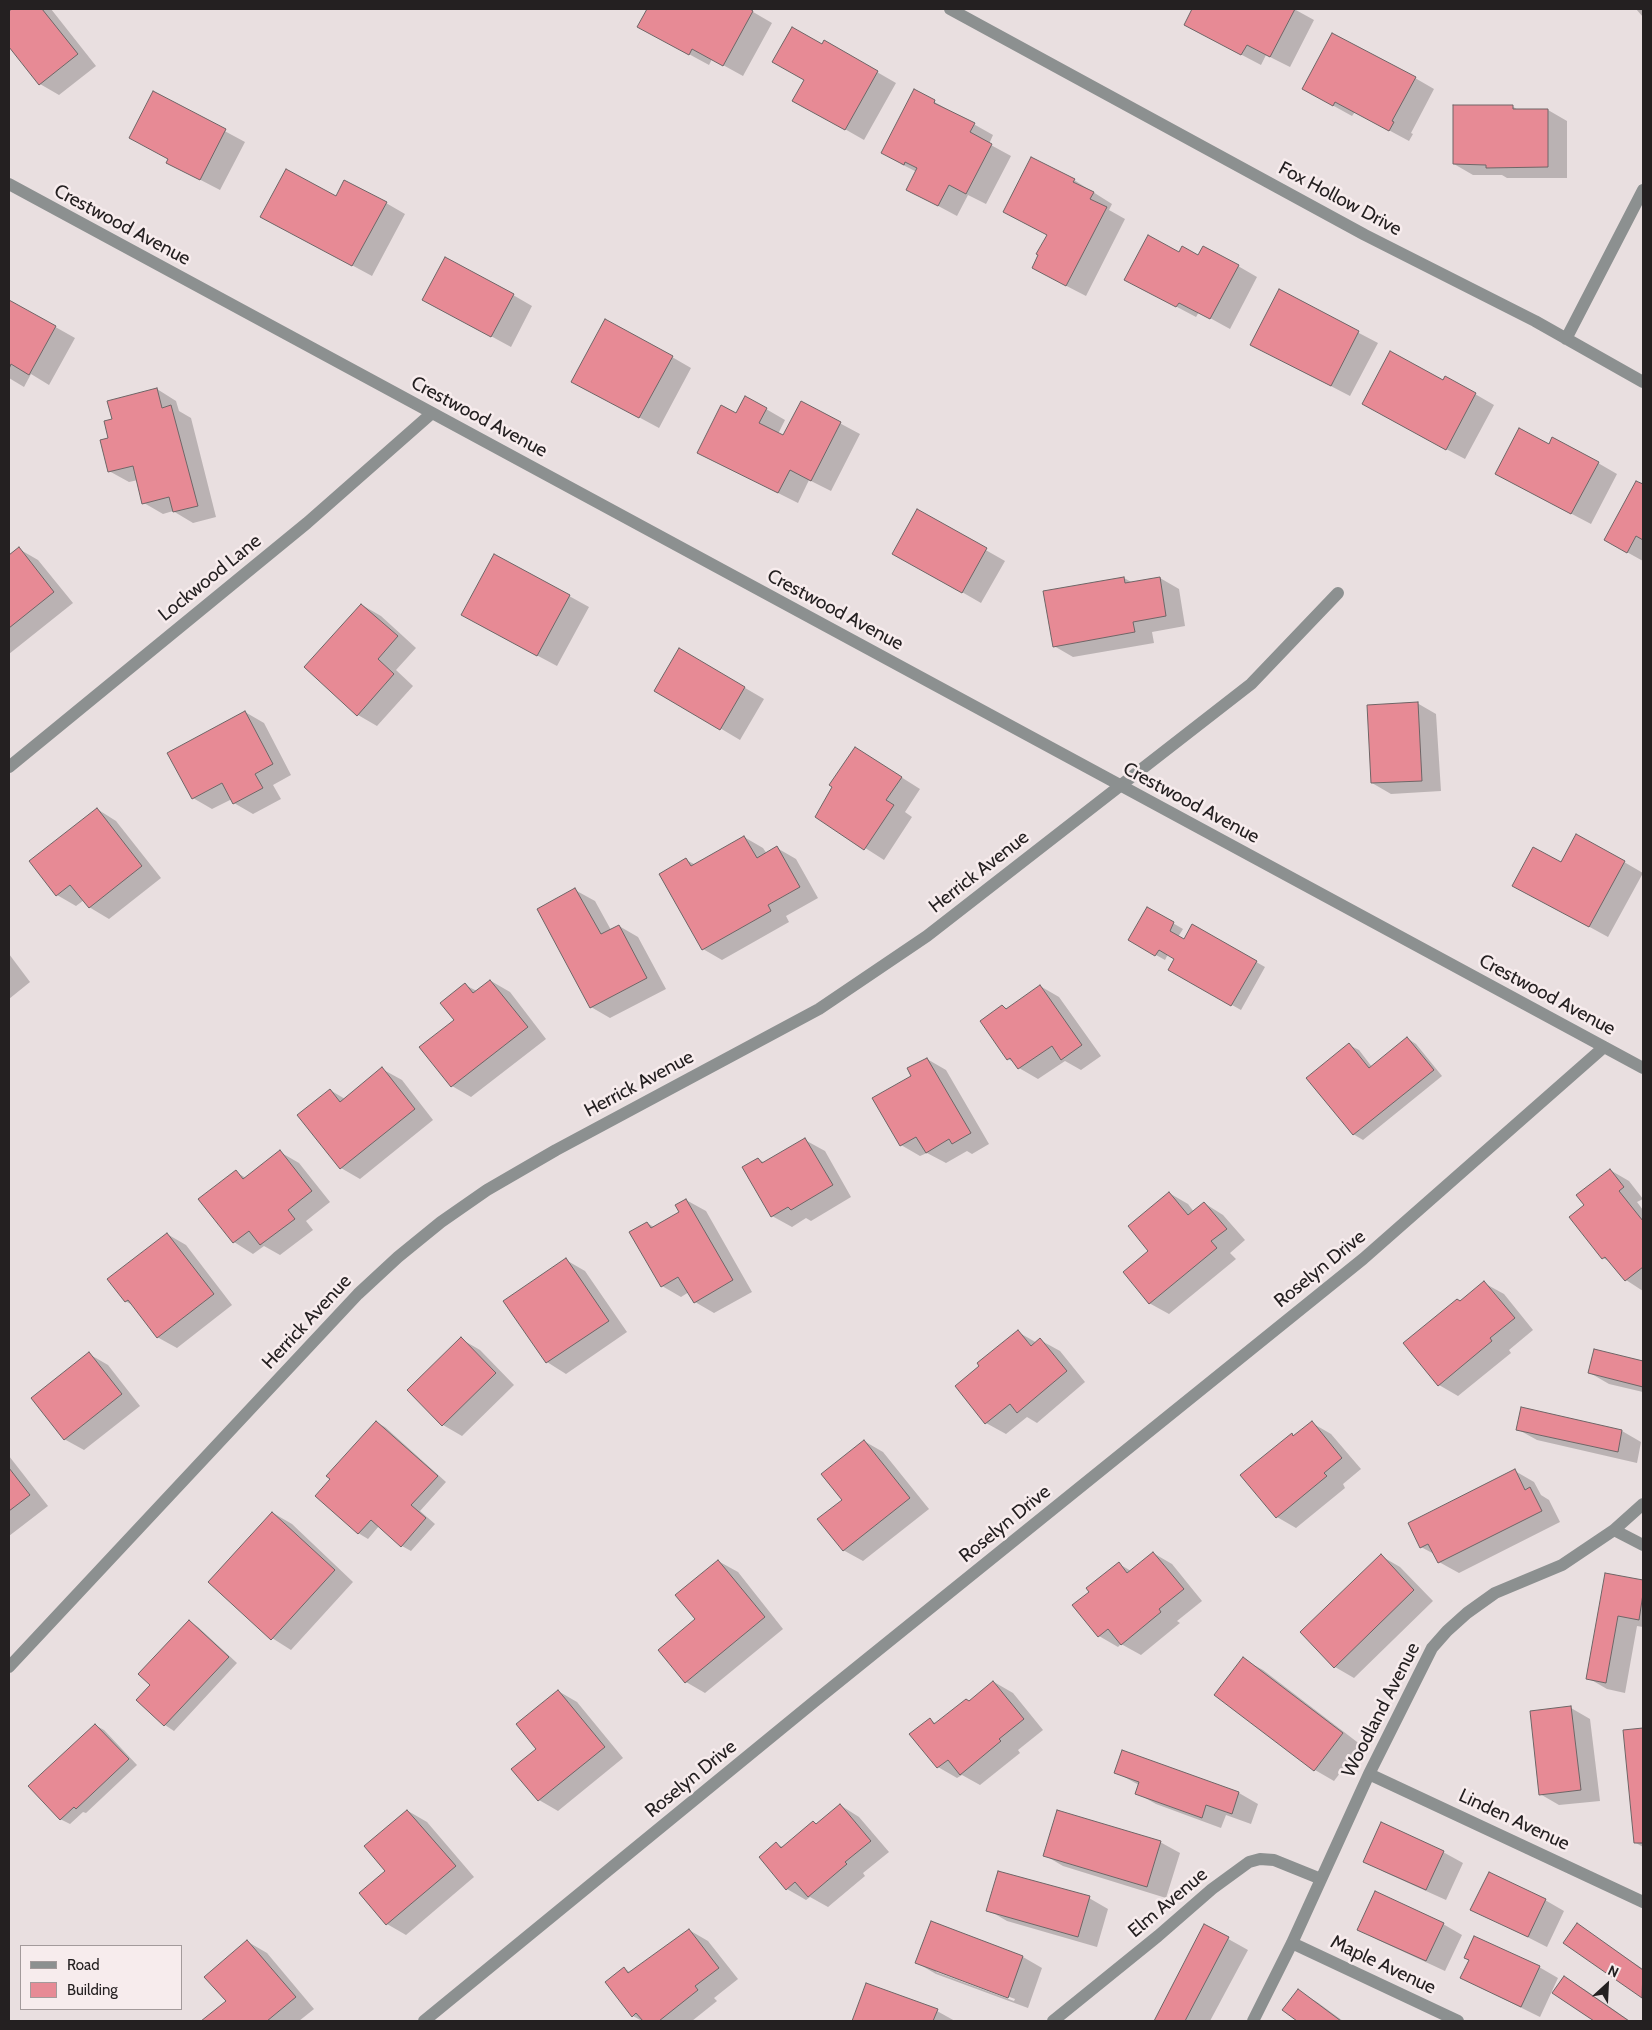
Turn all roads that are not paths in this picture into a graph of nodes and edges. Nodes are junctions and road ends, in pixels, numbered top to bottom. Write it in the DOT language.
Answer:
graph roads {
  1 [pos="950,9"];
  2 [pos="9,184"];
  3 [pos="1643,190"];
  4 [pos="1566,339"];
  5 [pos="1643,382"];
  6 [pos="432,413"];
  7 [pos="1338,593"];
  8 [pos="9,767"];
  9 [pos="1121,786"];
  10 [pos="1604,1047"];
  11 [pos="1643,1068"];
  12 [pos="1643,1504"];
  13 [pos="1614,1530"];
  14 [pos="1643,1545"];
  15 [pos="9,1667"];
  16 [pos="1369,1774"];
  17 [pos="1321,1879"];
  18 [pos="1643,1902"];
  19 [pos="1292,1942"];
  20 [pos="424,2021"];
  21 [pos="1053,2021"];
  22 [pos="1253,2021"];
  23 [pos="1458,2021"];
  1 -- 4 [label="street, Fox Hollow Drive"];
  2 -- 6 [label="street, Crestwood Avenue"];
  3 -- 4 [label="street"];
  4 -- 5 [label="street, Fox Hollow Drive"];
  6 -- 8 [label="street, Lockwood Lane"];
  6 -- 9 [label="street, Crestwood Avenue"];
  7 -- 9 [label="street, Herrick Avenue"];
  9 -- 10 [label="street, Crestwood Avenue"];
  9 -- 15 [label="street, Herrick Avenue"];
  10 -- 11 [label="street, Crestwood Avenue"];
  10 -- 20 [label="street, Roselyn Drive"];
  12 -- 13 [label="street, Woodland Avenue"];
  13 -- 14 [label="street"];
  13 -- 16 [label="street, Woodland Avenue"];
  16 -- 17 [label="street, Woodland Avenue"];
  16 -- 18 [label="street, Linden Avenue"];
  17 -- 19 [label="street, Woodland Avenue"];
  17 -- 21 [label="street, Elm Avenue"];
  19 -- 22 [label="street, Woodland Avenue"];
  19 -- 23 [label="street, Maple Avenue"];
}
